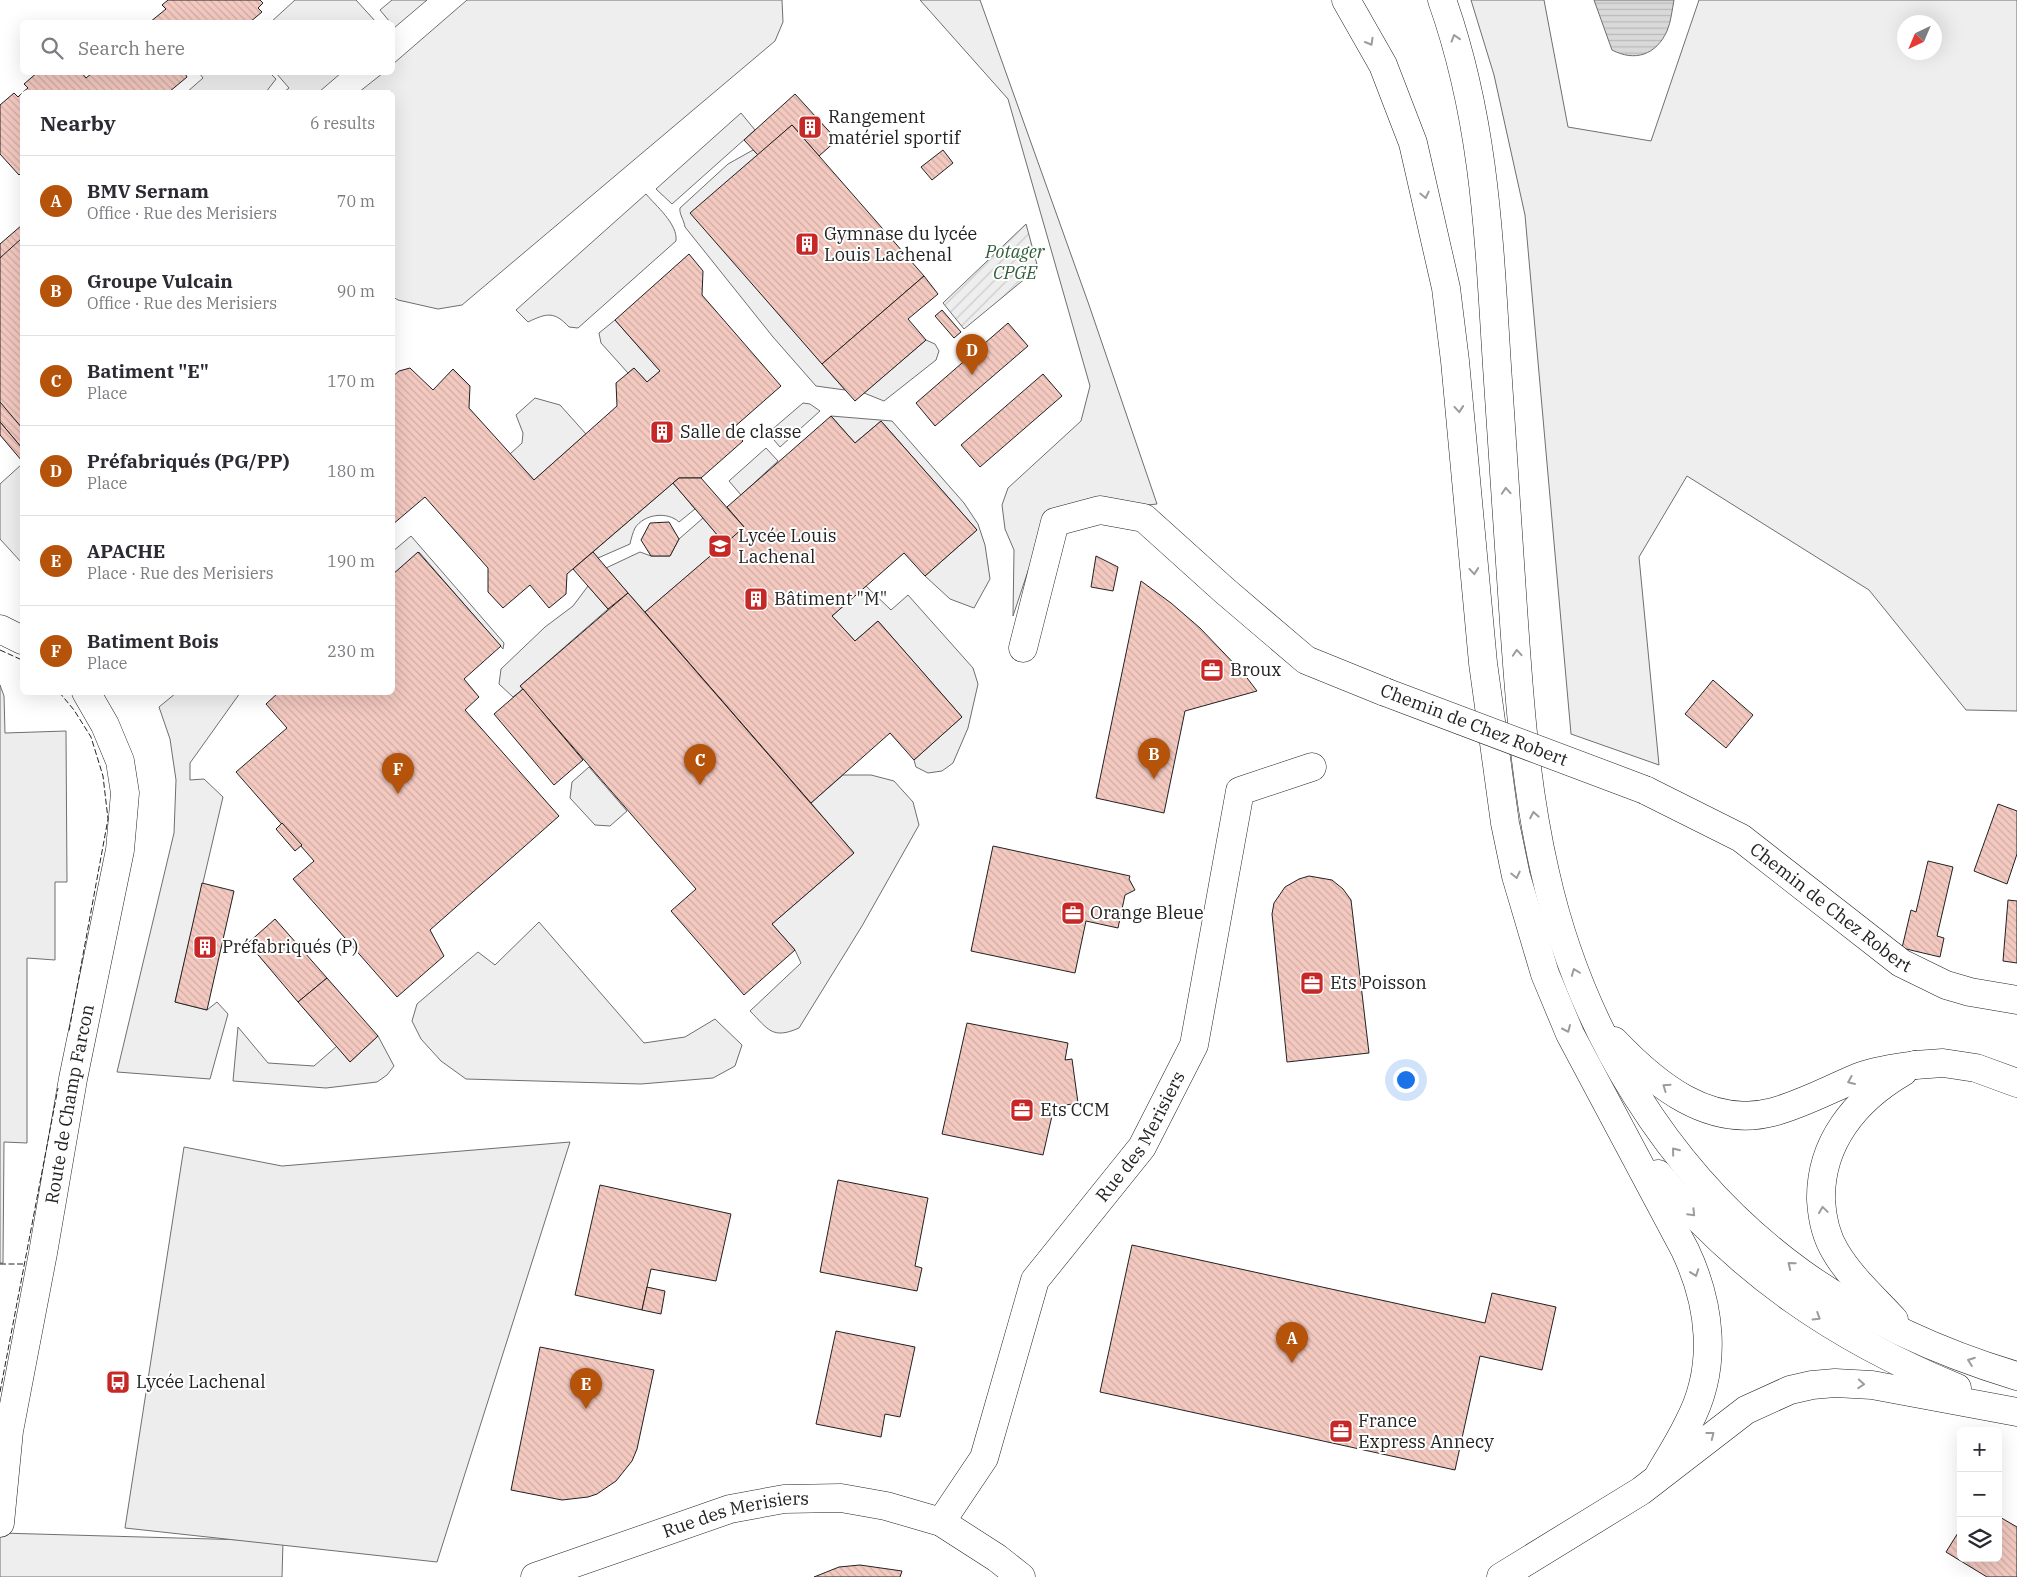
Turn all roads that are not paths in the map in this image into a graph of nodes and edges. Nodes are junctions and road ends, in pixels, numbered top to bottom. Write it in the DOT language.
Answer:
graph roads {
  1 [pos="1346,0"];
  2 [pos="1442,0"];
  3 [pos="0,629"];
  4 [pos="20,639"];
  5 [pos="1023,648"];
  6 [pos="88,695"];
  7 [pos="1312,767"];
  8 [pos="2017,1000"];
  9 [pos="1594,1017"];
  10 [pos="1582,1060"];
  11 [pos="1915,1065"];
  12 [pos="2017,1082"];
  13 [pos="1907,1335"];
  14 [pos="2017,1376"];
  15 [pos="2015,1411"];
  16 [pos="1659,1476"];
  17 [pos="941,1522"];
  18 [pos="0,1523"];
  19 [pos="535,1577"];
  20 [pos="1021,1577"];
  21 [pos="1501,1577"];
  1 -- 10 [label="main road, one-way"];
  9 -- 2 [label="main road, one-way"];
  3 -- 4 [label="main road"];
  5 -- 8 [label="main road, Chemin de Chez Robert, bridge"];
  6 -- 18 [label="main road, Route de Champ Farcon"];
  7 -- 17 [label="main road, Rue des Merisiers"];
  11 -- 9 [label="main road, one-way"];
  13 -- 9 [label="main road, one-way"];
  10 -- 15 [label="main road, one-way"];
  10 -- 16 [label="main road, one-way"];
  11 -- 12 [label="main road"];
  13 -- 11 [label="main road, one-way"];
  14 -- 13 [label="main road, one-way"];
  16 -- 15 [label="main road, one-way"];
  16 -- 21 [label="main road"];
  17 -- 19 [label="main road, Rue des Merisiers"];
  17 -- 20 [label="main road, Rue des Merisiers"];
}
